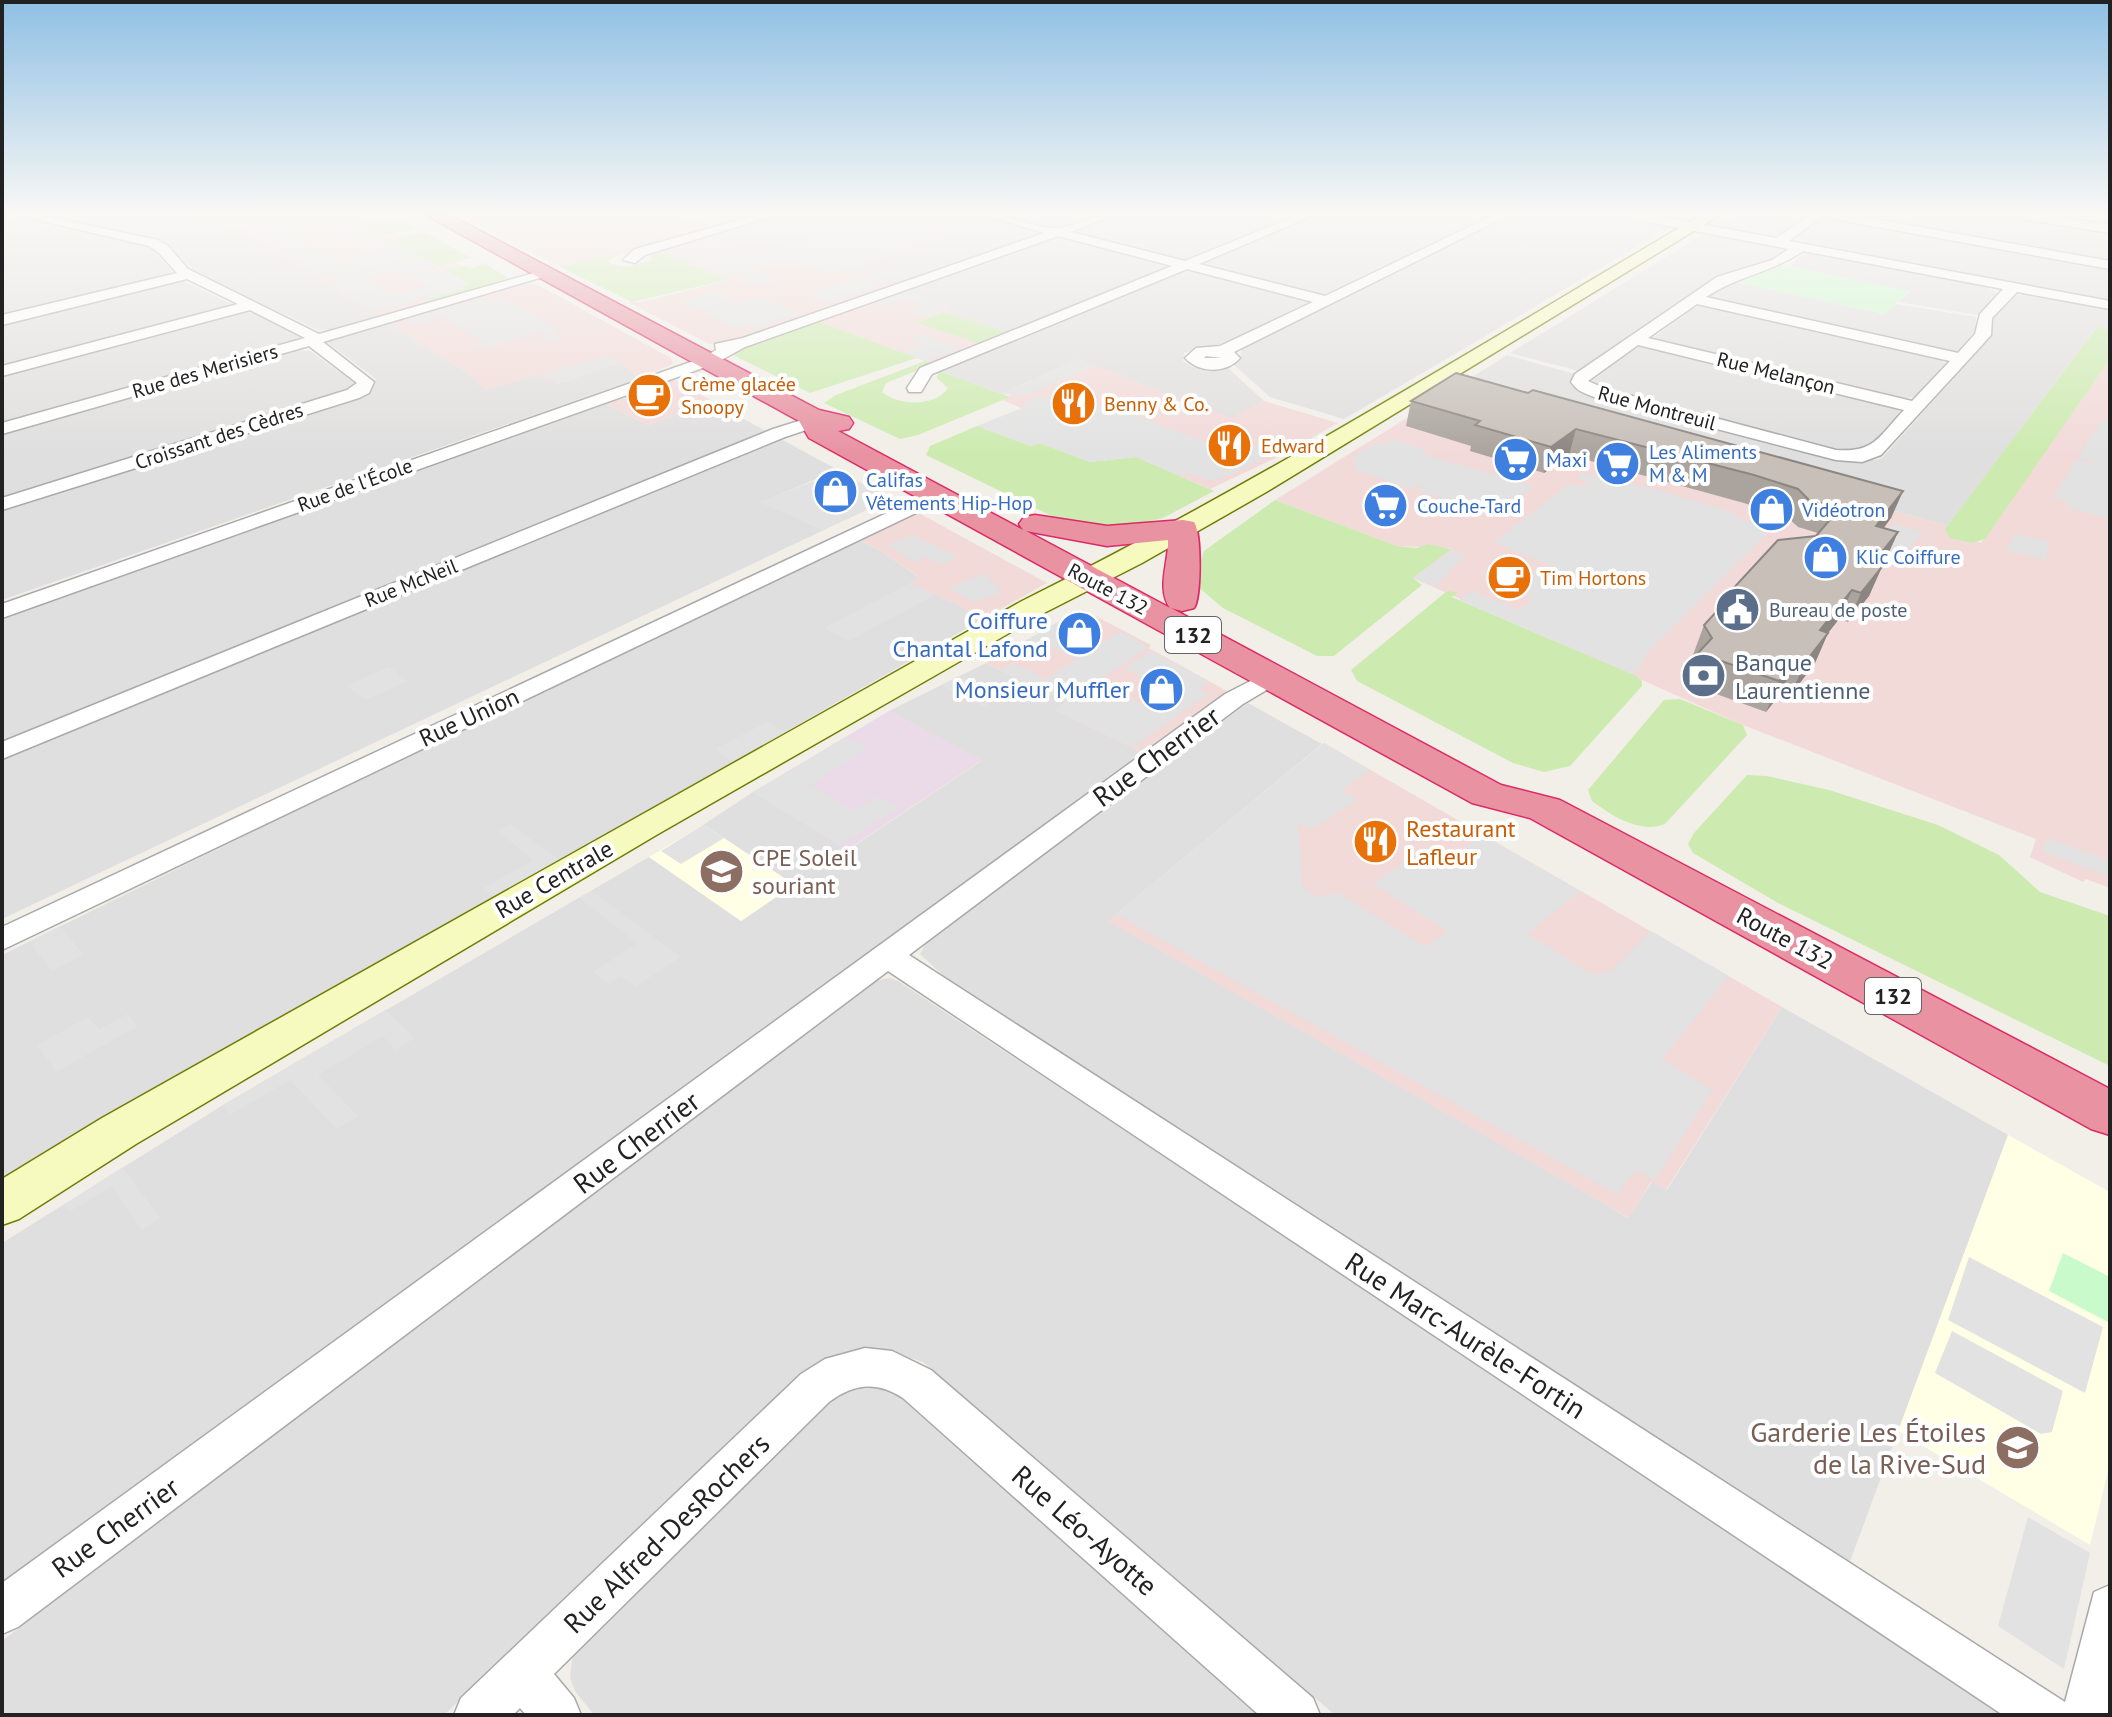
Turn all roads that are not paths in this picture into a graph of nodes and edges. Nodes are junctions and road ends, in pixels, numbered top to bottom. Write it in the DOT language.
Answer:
graph roads {
  1 [pos="105,295"];
  2 [pos="230,295"];
  3 [pos="471,295"];
  4 [pos="585,295"];
  5 [pos="877,295"];
  6 [pos="1111,295"];
  7 [pos="1304,295"];
  8 [pos="1339,295"];
  9 [pos="1577,295"];
  10 [pos="1700,295"];
  11 [pos="2005,295"];
  12 [pos="2057,295"];
  13 [pos="1694,299"];
  14 [pos="1327,301"];
  15 [pos="251,305"];
  16 [pos="2110,305"];
  17 [pos="2,320"];
  18 [pos="315,339"];
  19 [pos="1636,340"];
  20 [pos="739,344"];
  21 [pos="679,346"];
  22 [pos="1223,351"];
  23 [pos="1961,359"];
  24 [pos="708,361"];
  25 [pos="2,371"];
  26 [pos="915,388"];
  27 [pos="1915,407"];
  28 [pos="815,419"];
  29 [pos="2,429"];
  30 [pos="936,496"];
  31 [pos="2,504"];
  32 [pos="1035,524"];
  33 [pos="1183,529"];
  34 [pos="1102,573"];
  35 [pos="1182,601"];
  36 [pos="2,611"];
  37 [pos="1272,677"];
  38 [pos="2,751"];
  39 [pos="1545,809"];
  40 [pos="2,939"];
  41 [pos="886,955"];
  42 [pos="2110,1114"];
  43 [pos="2,1204"];
  44 [pos="863,1366"];
  45 [pos="2110,1608"];
  46 [pos="2,1611"];
  47 [pos="522,1673"];
  48 [pos="478,1715"];
  49 [pos="557,1715"];
  50 [pos="1296,1715"];
  51 [pos="2046,1715"];
  52 [pos="2086,1715"];
  1 -- 17 [label="street"];
  2 -- 15 [label="street"];
  3 -- 18 [label="street, Rue des Merisiers"];
  4 -- 21 [label="highway, Route 132 / 132"];
  5 -- 20 [label="street"];
  6 -- 26 [label="street"];
  7 -- 14 [label="street"];
  8 -- 14 [label="street"];
  9 -- 33 [label="street, Rue Centrale"];
  10 -- 13 [label="street, Rue Montreuil"];
  11 -- 23 [label="street, Rue Montreuil"];
  12 -- 16 [label="street"];
  13 -- 19 [label="street, Rue Montreuil"];
  13 -- 23 [label="street"];
  14 -- 22 [label="street"];
  15 -- 18 [label="street"];
  15 -- 25 [label="street"];
  18 -- 29 [label="street, Rue des Merisiers"];
  18 -- 31 [label="street, Croissant des Cèdres"];
  19 -- 27 [label="street, Rue Melançon"];
  19 -- 27 [label="street, Rue Montreuil"];
  20 -- 21 [label="street"];
  20 -- 24 [label="street, Rue de l'École"];
  21 -- 24 [label="highway, Route 132 / 132"];
  23 -- 27 [label="street, Rue Montreuil"];
  24 -- 28 [label="highway, Route 132 / 132"];
  24 -- 36 [label="street, Rue de l'École"];
  28 -- 30 [label="highway, Route 132 / 132"];
  28 -- 32 [label="highway, Route 132 / 132"];
  28 -- 38 [label="street, Rue McNeil"];
  30 -- 34 [label="highway, Route 132 / 132"];
  30 -- 40 [label="street, Rue Union"];
  32 -- 33 [label="highway"];
  32 -- 34 [label="highway, Route 132 / 132"];
  33 -- 34 [label="street, Rue Centrale"];
  33 -- 35 [label="highway"];
  34 -- 35 [label="highway, Route 132 / 132"];
  34 -- 37 [label="highway, Route 132 / 132"];
  34 -- 43 [label="street, Rue Centrale"];
  35 -- 39 [label="highway, Route 132 / 132"];
  37 -- 39 [label="highway, Route 132 / 132"];
  37 -- 41 [label="street, Rue Cherrier"];
  39 -- 42 [label="highway, Route 132 / 132"];
  41 -- 46 [label="street, Rue Cherrier"];
  41 -- 51 [label="street, Rue Marc-Aurèle-Fortin"];
  44 -- 47 [label="street, Rue Alfred-DesRochers"];
  44 -- 50 [label="street, Rue Léo-Ayotte"];
  45 -- 52 [label="street"];
  47 -- 48 [label="street, Rue Alfred-DesRochers"];
  47 -- 49 [label="street"];
}
